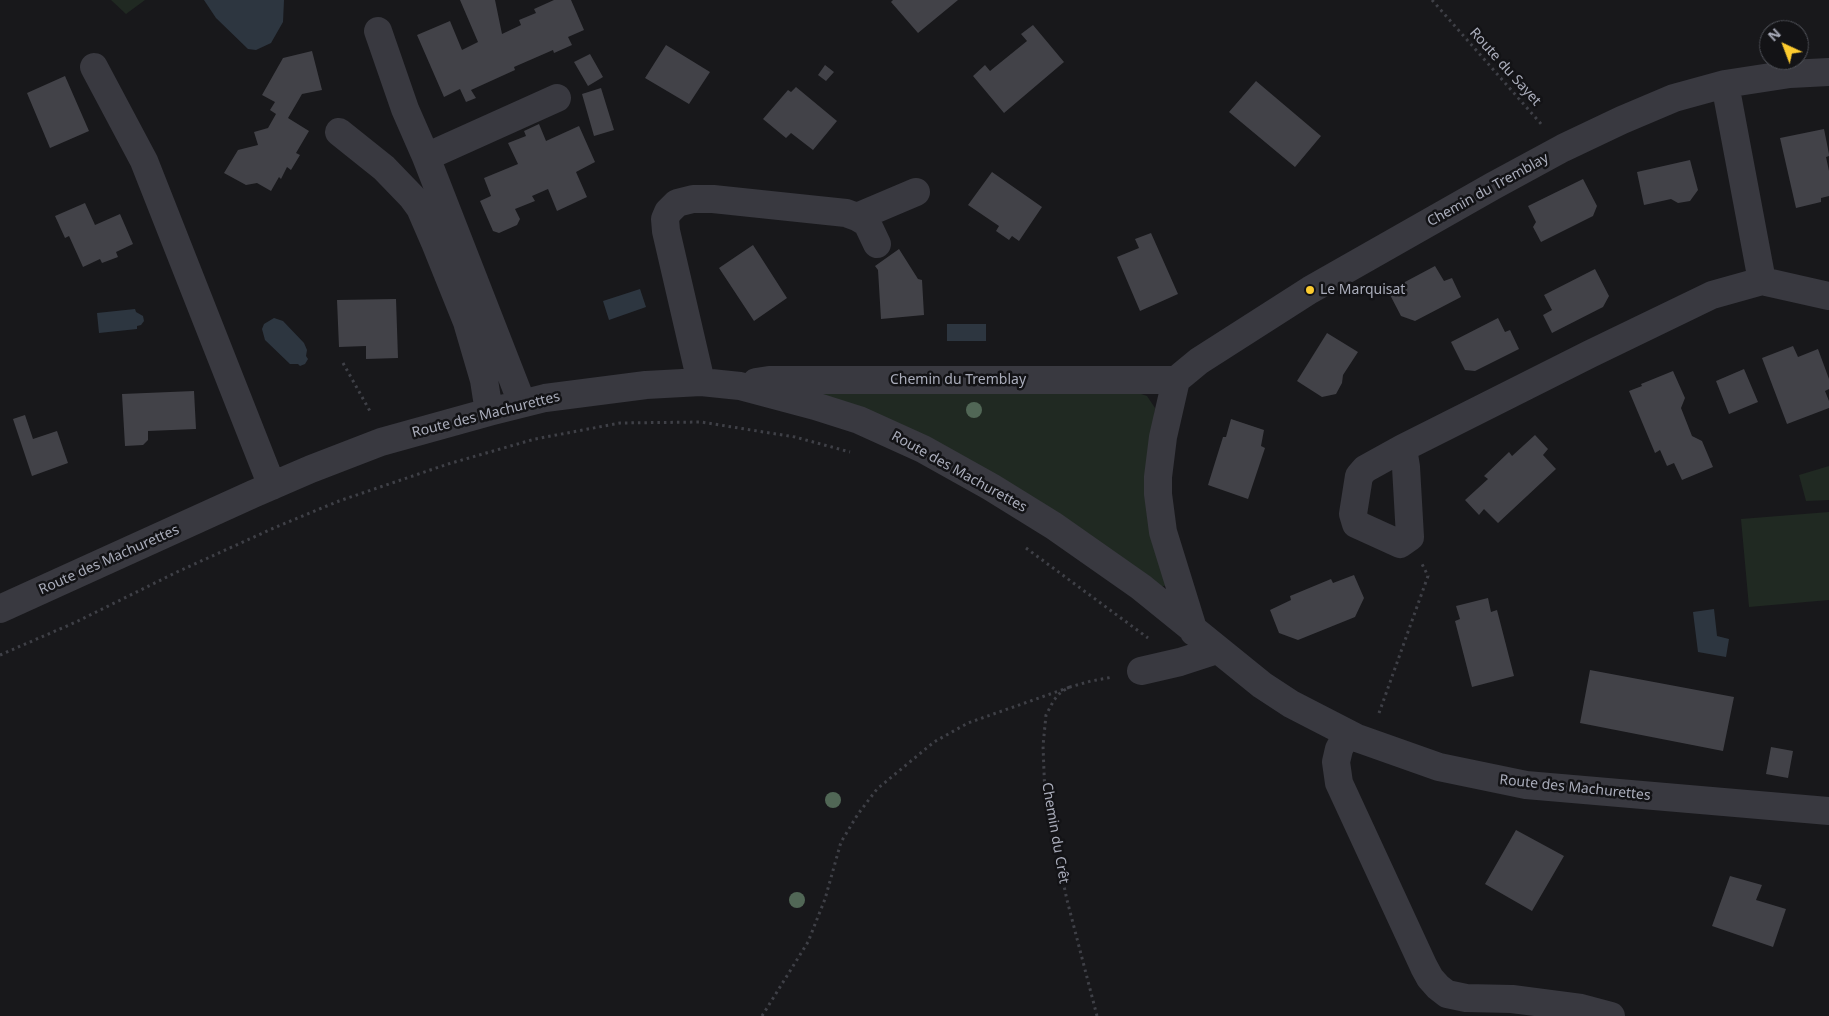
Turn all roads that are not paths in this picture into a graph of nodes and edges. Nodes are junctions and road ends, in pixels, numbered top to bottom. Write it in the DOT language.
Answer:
graph roads {
  1 [pos="378,31"];
  2 [pos="94,67"];
  3 [pos="1829,72"];
  4 [pos="1725,84"];
  5 [pos="557,98"];
  6 [pos="340,132"];
  7 [pos="426,157"];
  8 [pos="916,192"];
  9 [pos="858,217"];
  10 [pos="877,244"];
  11 [pos="1762,281"];
  12 [pos="1829,296"];
  13 [pos="1176,380"];
  14 [pos="701,382"];
  15 [pos="740,386"];
  16 [pos="522,404"];
  17 [pos="489,412"];
  18 [pos="1403,448"];
  19 [pos="272,486"];
  20 [pos="0,609"];
  21 [pos="1194,632"];
  22 [pos="1217,650"];
  23 [pos="1141,671"];
  24 [pos="1358,738"];
  25 [pos="1829,811"];
  26 [pos="1611,1016"];
  1 -- 7 [label="street"];
  2 -- 19 [label="street"];
  3 -- 4 [label="street, Chemin du Tremblay"];
  4 -- 11 [label="street"];
  4 -- 13 [label="street, Chemin du Tremblay"];
  5 -- 7 [label="street"];
  6 -- 17 [label="street"];
  7 -- 16 [label="street"];
  8 -- 9 [label="street"];
  9 -- 10 [label="street"];
  9 -- 14 [label="street"];
  11 -- 12 [label="street"];
  11 -- 18 [label="street"];
  13 -- 15 [label="street, Chemin du Tremblay"];
  13 -- 21 [label="street"];
  14 -- 15 [label="street, Route des Machurettes"];
  14 -- 16 [label="street, Route des Machurettes"];
  15 -- 21 [label="street, Route des Machurettes"];
  16 -- 17 [label="street, Route des Machurettes"];
  17 -- 19 [label="street, Route des Machurettes"];
  18 -- 18 [label="street"];
  19 -- 20 [label="street, Route des Machurettes"];
  21 -- 22 [label="street, Route des Machurettes"];
  22 -- 23 [label="street"];
  22 -- 24 [label="street, Route des Machurettes"];
  24 -- 25 [label="street, Route des Machurettes"];
  24 -- 26 [label="street"];
}
